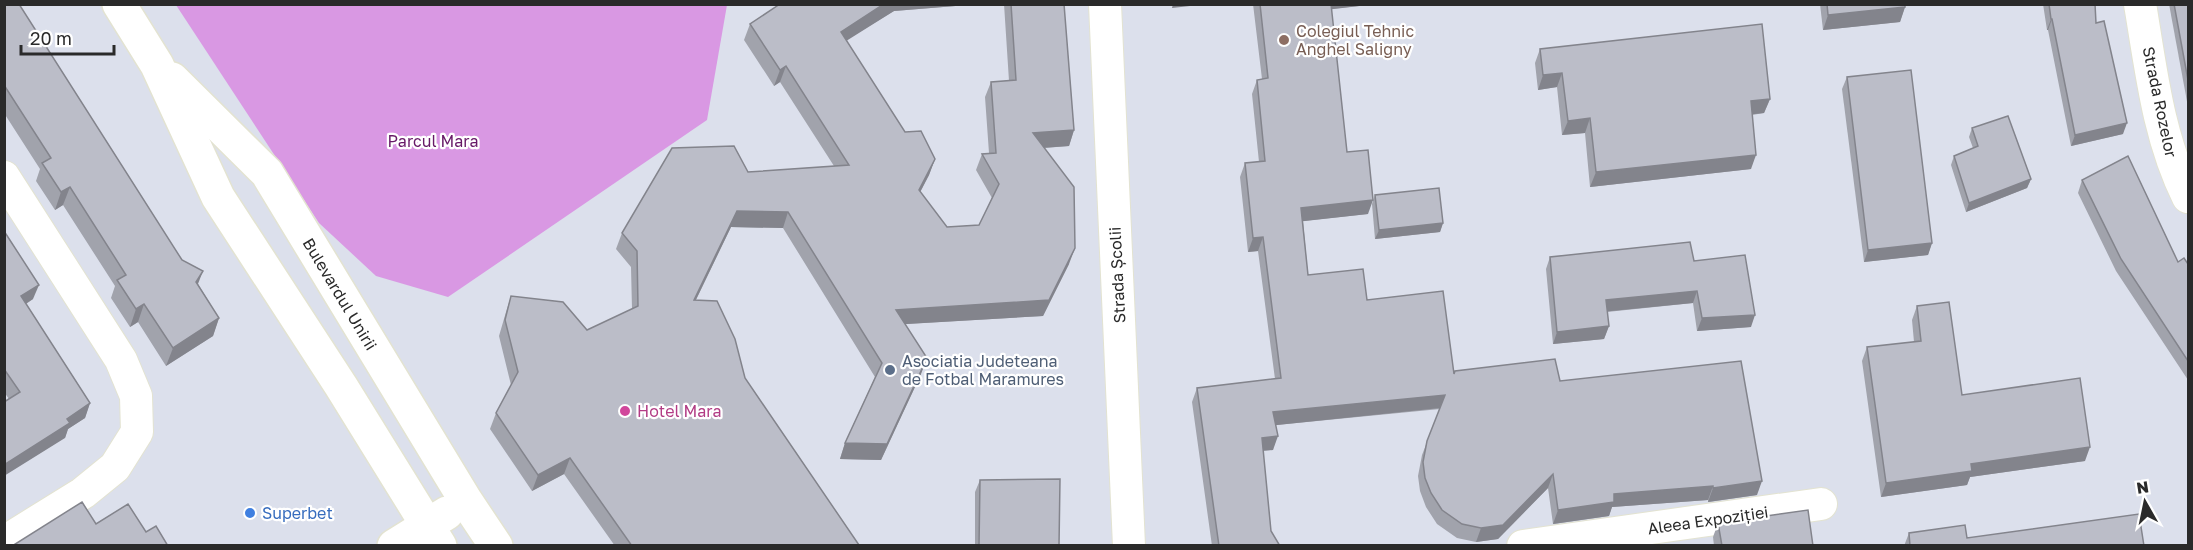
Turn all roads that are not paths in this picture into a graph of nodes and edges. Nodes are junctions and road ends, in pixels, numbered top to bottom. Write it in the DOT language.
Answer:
graph roads {
  1 [pos="119,4"];
  2 [pos="1105,4"];
  3 [pos="2140,4"];
  4 [pos="158,65"];
  5 [pos="4,177"];
  6 [pos="2188,197"];
  7 [pos="466,501"];
  8 [pos="1821,504"];
  9 [pos="434,535"];
  10 [pos="4,543"];
  11 [pos="394,546"];
  12 [pos="496,546"];
  13 [pos="1130,546"];
  14 [pos="1523,546"];
  1 -- 4 [label="main road, Bulevardul Unirii"];
  2 -- 13 [label="street, Strada Școlii"];
  3 -- 6 [label="street, Strada Rozelor"];
  4 -- 7 [label="main road, Bulevardul Unirii"];
  4 -- 9 [label="main road, Bulevardul Unirii"];
  5 -- 10 [label="street"];
  7 -- 9 [label="main road"];
  7 -- 12 [label="main road, Bulevardul Unirii"];
  8 -- 14 [label="street, Aleea Expoziției"];
  9 -- 11 [label="main road"];
}
